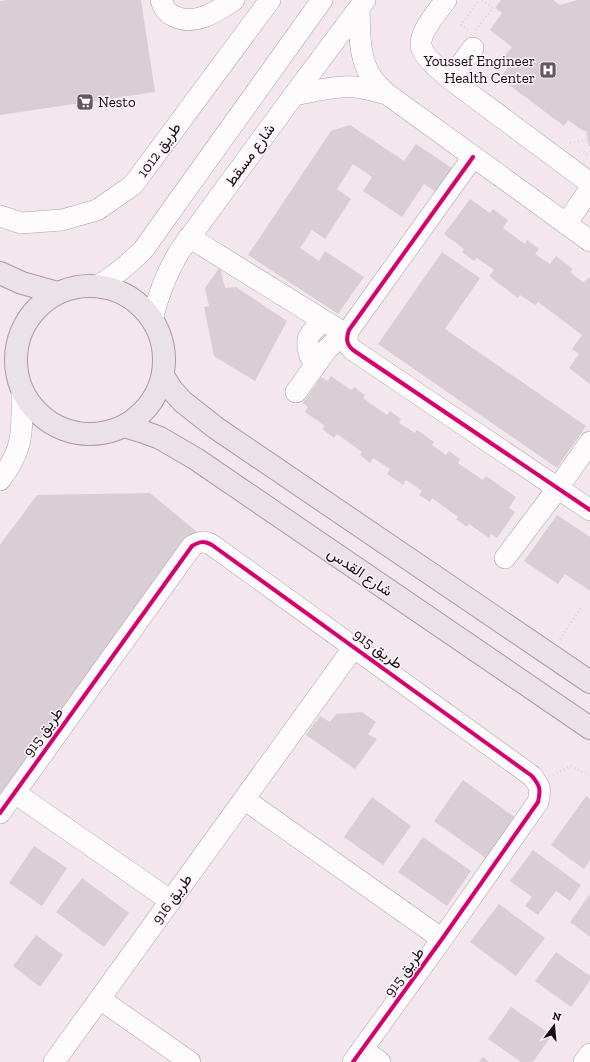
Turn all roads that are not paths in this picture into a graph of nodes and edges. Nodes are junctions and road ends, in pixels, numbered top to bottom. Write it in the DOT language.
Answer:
graph roads {
  1 [pos="161,0"];
  2 [pos="234,0"];
  3 [pos="270,0"];
  4 [pos="322,0"];
  5 [pos="446,0"];
  6 [pos="362,4"];
  7 [pos="473,48"];
  8 [pos="450,79"];
  9 [pos="386,94"];
  10 [pos="294,95"];
  11 [pos="473,157"];
  12 [pos="590,183"];
  13 [pos="590,189"];
  14 [pos="0,216"];
  15 [pos="566,224"];
  16 [pos="588,236"];
  17 [pos="189,237"];
  18 [pos="0,273"];
  19 [pos="97,286"];
  20 [pos="58,293"];
  21 [pos="152,320"];
  22 [pos="323,320"];
  23 [pos="0,335"];
  24 [pos="342,338"];
  25 [pos="310,356"];
  26 [pos="15,359"];
  27 [pos="163,376"];
  28 [pos="22,391"];
  29 [pos="124,426"];
  30 [pos="590,442"];
  31 [pos="0,480"];
  32 [pos="558,488"];
  33 [pos="590,510"];
  34 [pos="505,558"];
  35 [pos="354,646"];
  36 [pos="590,682"];
  37 [pos="590,728"];
  38 [pos="15,792"];
  39 [pos="244,799"];
  40 [pos="0,813"];
  41 [pos="171,901"];
  42 [pos="442,939"];
  43 [pos="100,998"];
  44 [pos="590,1054"];
  45 [pos="358,1056"];
  46 [pos="54,1062"];
  47 [pos="190,1062"];
  48 [pos="380,1062"];
  49 [pos="584,1062"];
  1 -- 2 [label="street"];
  3 -- 14 [label="street, طريق 1012"];
  4 -- 19 [label="street, شارع مسقط"];
  5 -- 8 [label="street"];
  6 -- 9 [label="street"];
  6 -- 10 [label="street, شارع مسقط"];
  7 -- 8 [label="street"];
  8 -- 12 [label="street"];
  9 -- 10 [label="street"];
  9 -- 11 [label="street"];
  10 -- 17 [label="street, شارع مسقط"];
  11 -- 15 [label="street"];
  11 -- 24 [label="street"];
  13 -- 15 [label="street"];
  15 -- 16 [label="street"];
  17 -- 21 [label="street, شارع مسقط"];
  17 -- 22 [label="street"];
  18 -- 20 [label="main road"];
  19 -- 20 [label="main road"];
  19 -- 21 [label="main road"];
  20 -- 26 [label="main road"];
  21 -- 27 [label="main road"];
  22 -- 24 [label="street"];
  22 -- 25 [label="street"];
  23 -- 26 [label="main road"];
  24 -- 25 [label="street"];
  24 -- 25 [label="street"];
  24 -- 32 [label="street"];
  26 -- 28 [label="main road"];
  27 -- 29 [label="main road"];
  27 -- 36 [label="main road"];
  28 -- 29 [label="main road"];
  28 -- 31 [label="street"];
  29 -- 37 [label="main road, شارع القدس"];
  30 -- 32 [label="street"];
  32 -- 33 [label="street"];
  32 -- 34 [label="street"];
  35 -- 38 [label="street, طريق 915"];
  35 -- 39 [label="street, طريق 916"];
  35 -- 42 [label="street, طريق 915"];
  38 -- 40 [label="street, طريق 915"];
  38 -- 41 [label="street"];
  39 -- 41 [label="street, طريق 916"];
  39 -- 42 [label="street"];
  41 -- 43 [label="street, طريق 916"];
  42 -- 45 [label="street, طريق 915"];
  43 -- 46 [label="street, طريق 916"];
  43 -- 47 [label="street"];
  44 -- 49 [label="street"];
  45 -- 48 [label="street"];
}
